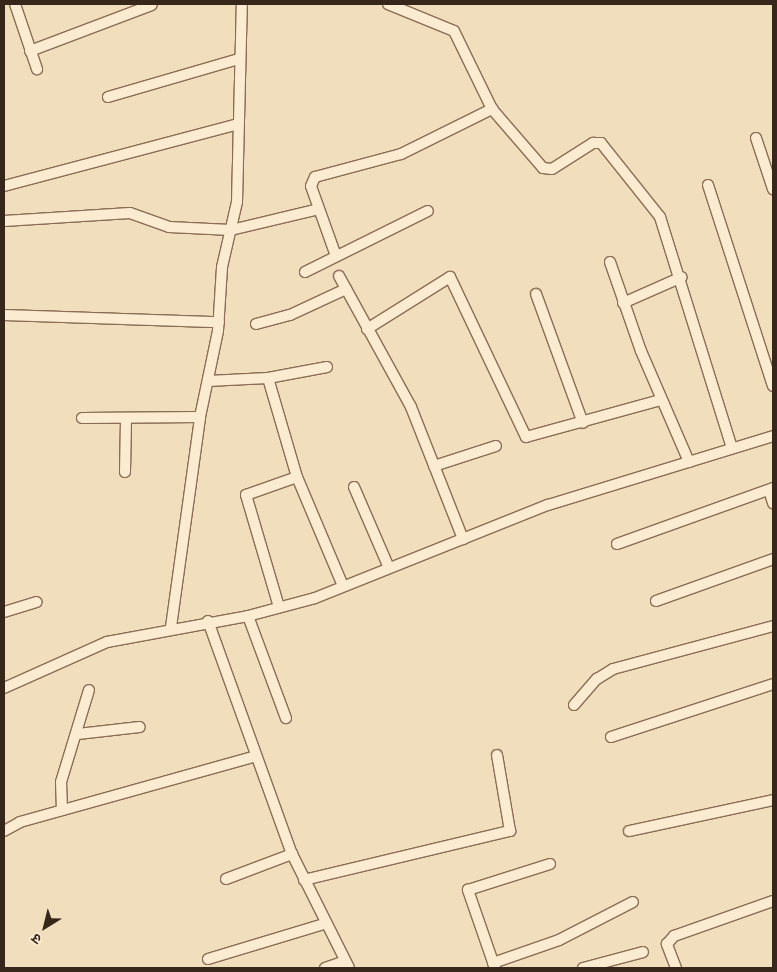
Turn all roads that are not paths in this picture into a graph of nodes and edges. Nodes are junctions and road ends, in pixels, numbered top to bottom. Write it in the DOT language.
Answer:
graph roads {
  1 [pos="15,4"];
  2 [pos="242,4"];
  3 [pos="388,4"];
  4 [pos="152,5"];
  5 [pos="30,50"];
  6 [pos="239,59"];
  7 [pos="37,70"];
  8 [pos="108,97"];
  9 [pos="492,110"];
  10 [pos="238,124"];
  11 [pos="756,138"];
  12 [pos="4,186"];
  13 [pos="708,186"];
  14 [pos="773,189"];
  15 [pos="319,209"];
  16 [pos="428,211"];
  17 [pos="4,221"];
  18 [pos="231,230"];
  19 [pos="336,256"];
  20 [pos="610,262"];
  21 [pos="305,272"];
  22 [pos="339,276"];
  23 [pos="682,277"];
  24 [pos="346,290"];
  25 [pos="536,294"];
  26 [pos="623,302"];
  27 [pos="4,315"];
  28 [pos="219,322"];
  29 [pos="256,324"];
  30 [pos="367,329"];
  31 [pos="327,367"];
  32 [pos="268,378"];
  33 [pos="208,381"];
  34 [pos="773,386"];
  35 [pos="660,400"];
  36 [pos="200,417"];
  37 [pos="82,418"];
  38 [pos="126,418"];
  39 [pos="583,422"];
  40 [pos="773,436"];
  41 [pos="496,446"];
  42 [pos="732,448"];
  43 [pos="689,462"];
  44 [pos="434,466"];
  45 [pos="125,472"];
  46 [pos="297,477"];
  47 [pos="354,486"];
  48 [pos="771,489"];
  49 [pos="773,503"];
  50 [pos="463,539"];
  51 [pos="617,544"];
  52 [pos="773,559"];
  53 [pos="389,568"];
  54 [pos="343,586"];
  55 [pos="656,601"];
  56 [pos="36,602"];
  57 [pos="279,607"];
  58 [pos="4,612"];
  59 [pos="248,616"];
  60 [pos="208,621"];
  61 [pos="773,626"];
  62 [pos="171,628"];
  63 [pos="773,684"];
  64 [pos="4,688"];
  65 [pos="89,690"];
  66 [pos="574,705"];
  67 [pos="286,718"];
  68 [pos="140,727"];
  69 [pos="78,734"];
  70 [pos="611,737"];
  71 [pos="497,755"];
  72 [pos="256,756"];
  73 [pos="773,800"];
  74 [pos="62,810"];
  75 [pos="4,830"];
  76 [pos="629,831"];
  77 [pos="292,854"];
  78 [pos="550,864"];
  79 [pos="226,879"];
  80 [pos="304,880"];
  81 [pos="773,901"];
  82 [pos="633,902"];
  83 [pos="324,924"];
  84 [pos="643,952"];
  85 [pos="208,960"];
  86 [pos="347,965"];
  87 [pos="494,966"];
  88 [pos="325,968"];
  89 [pos="583,968"];
  90 [pos="676,968"];
  1 -- 5 [label="street"];
  2 -- 6 [label="street"];
  3 -- 9 [label="street"];
  4 -- 5 [label="street"];
  5 -- 7 [label="street"];
  6 -- 8 [label="street"];
  6 -- 10 [label="street"];
  9 -- 15 [label="street"];
  9 -- 23 [label="street"];
  10 -- 12 [label="street"];
  10 -- 18 [label="street"];
  11 -- 14 [label="street"];
  13 -- 34 [label="street"];
  15 -- 18 [label="street"];
  15 -- 19 [label="street"];
  16 -- 19 [label="street"];
  17 -- 18 [label="street"];
  18 -- 28 [label="street"];
  19 -- 21 [label="street"];
  20 -- 26 [label="street"];
  22 -- 24 [label="street"];
  23 -- 26 [label="street"];
  23 -- 42 [label="street"];
  24 -- 29 [label="street"];
  24 -- 30 [label="street"];
  25 -- 39 [label="street"];
  26 -- 35 [label="street"];
  27 -- 28 [label="street"];
  28 -- 33 [label="street"];
  30 -- 39 [label="street"];
  30 -- 44 [label="street"];
  31 -- 32 [label="street"];
  32 -- 33 [label="street"];
  32 -- 46 [label="street"];
  33 -- 36 [label="street"];
  35 -- 39 [label="street"];
  35 -- 43 [label="street"];
  36 -- 38 [label="street"];
  36 -- 62 [label="street"];
  37 -- 38 [label="street"];
  38 -- 45 [label="street"];
  40 -- 42 [label="street"];
  41 -- 44 [label="street"];
  42 -- 43 [label="street"];
  43 -- 50 [label="street"];
  44 -- 50 [label="street"];
  46 -- 54 [label="street"];
  46 -- 57 [label="street"];
  47 -- 53 [label="street"];
  48 -- 49 [label="street"];
  48 -- 51 [label="street"];
  50 -- 53 [label="street"];
  52 -- 55 [label="street"];
  53 -- 54 [label="street"];
  54 -- 57 [label="street"];
  56 -- 58 [label="street"];
  57 -- 59 [label="street"];
  59 -- 60 [label="street"];
  59 -- 67 [label="street"];
  60 -- 62 [label="street"];
  60 -- 72 [label="street"];
  61 -- 66 [label="street"];
  62 -- 64 [label="street"];
  63 -- 70 [label="street"];
  65 -- 69 [label="street"];
  68 -- 69 [label="street"];
  69 -- 74 [label="street"];
  71 -- 80 [label="street"];
  72 -- 74 [label="street"];
  72 -- 77 [label="street"];
  73 -- 76 [label="street"];
  74 -- 75 [label="street"];
  77 -- 79 [label="street"];
  77 -- 80 [label="street"];
  78 -- 87 [label="street"];
  80 -- 83 [label="street"];
  81 -- 90 [label="street"];
  82 -- 87 [label="street"];
  83 -- 85 [label="street"];
  83 -- 86 [label="street"];
  84 -- 89 [label="street"];
  86 -- 88 [label="street"];
}
